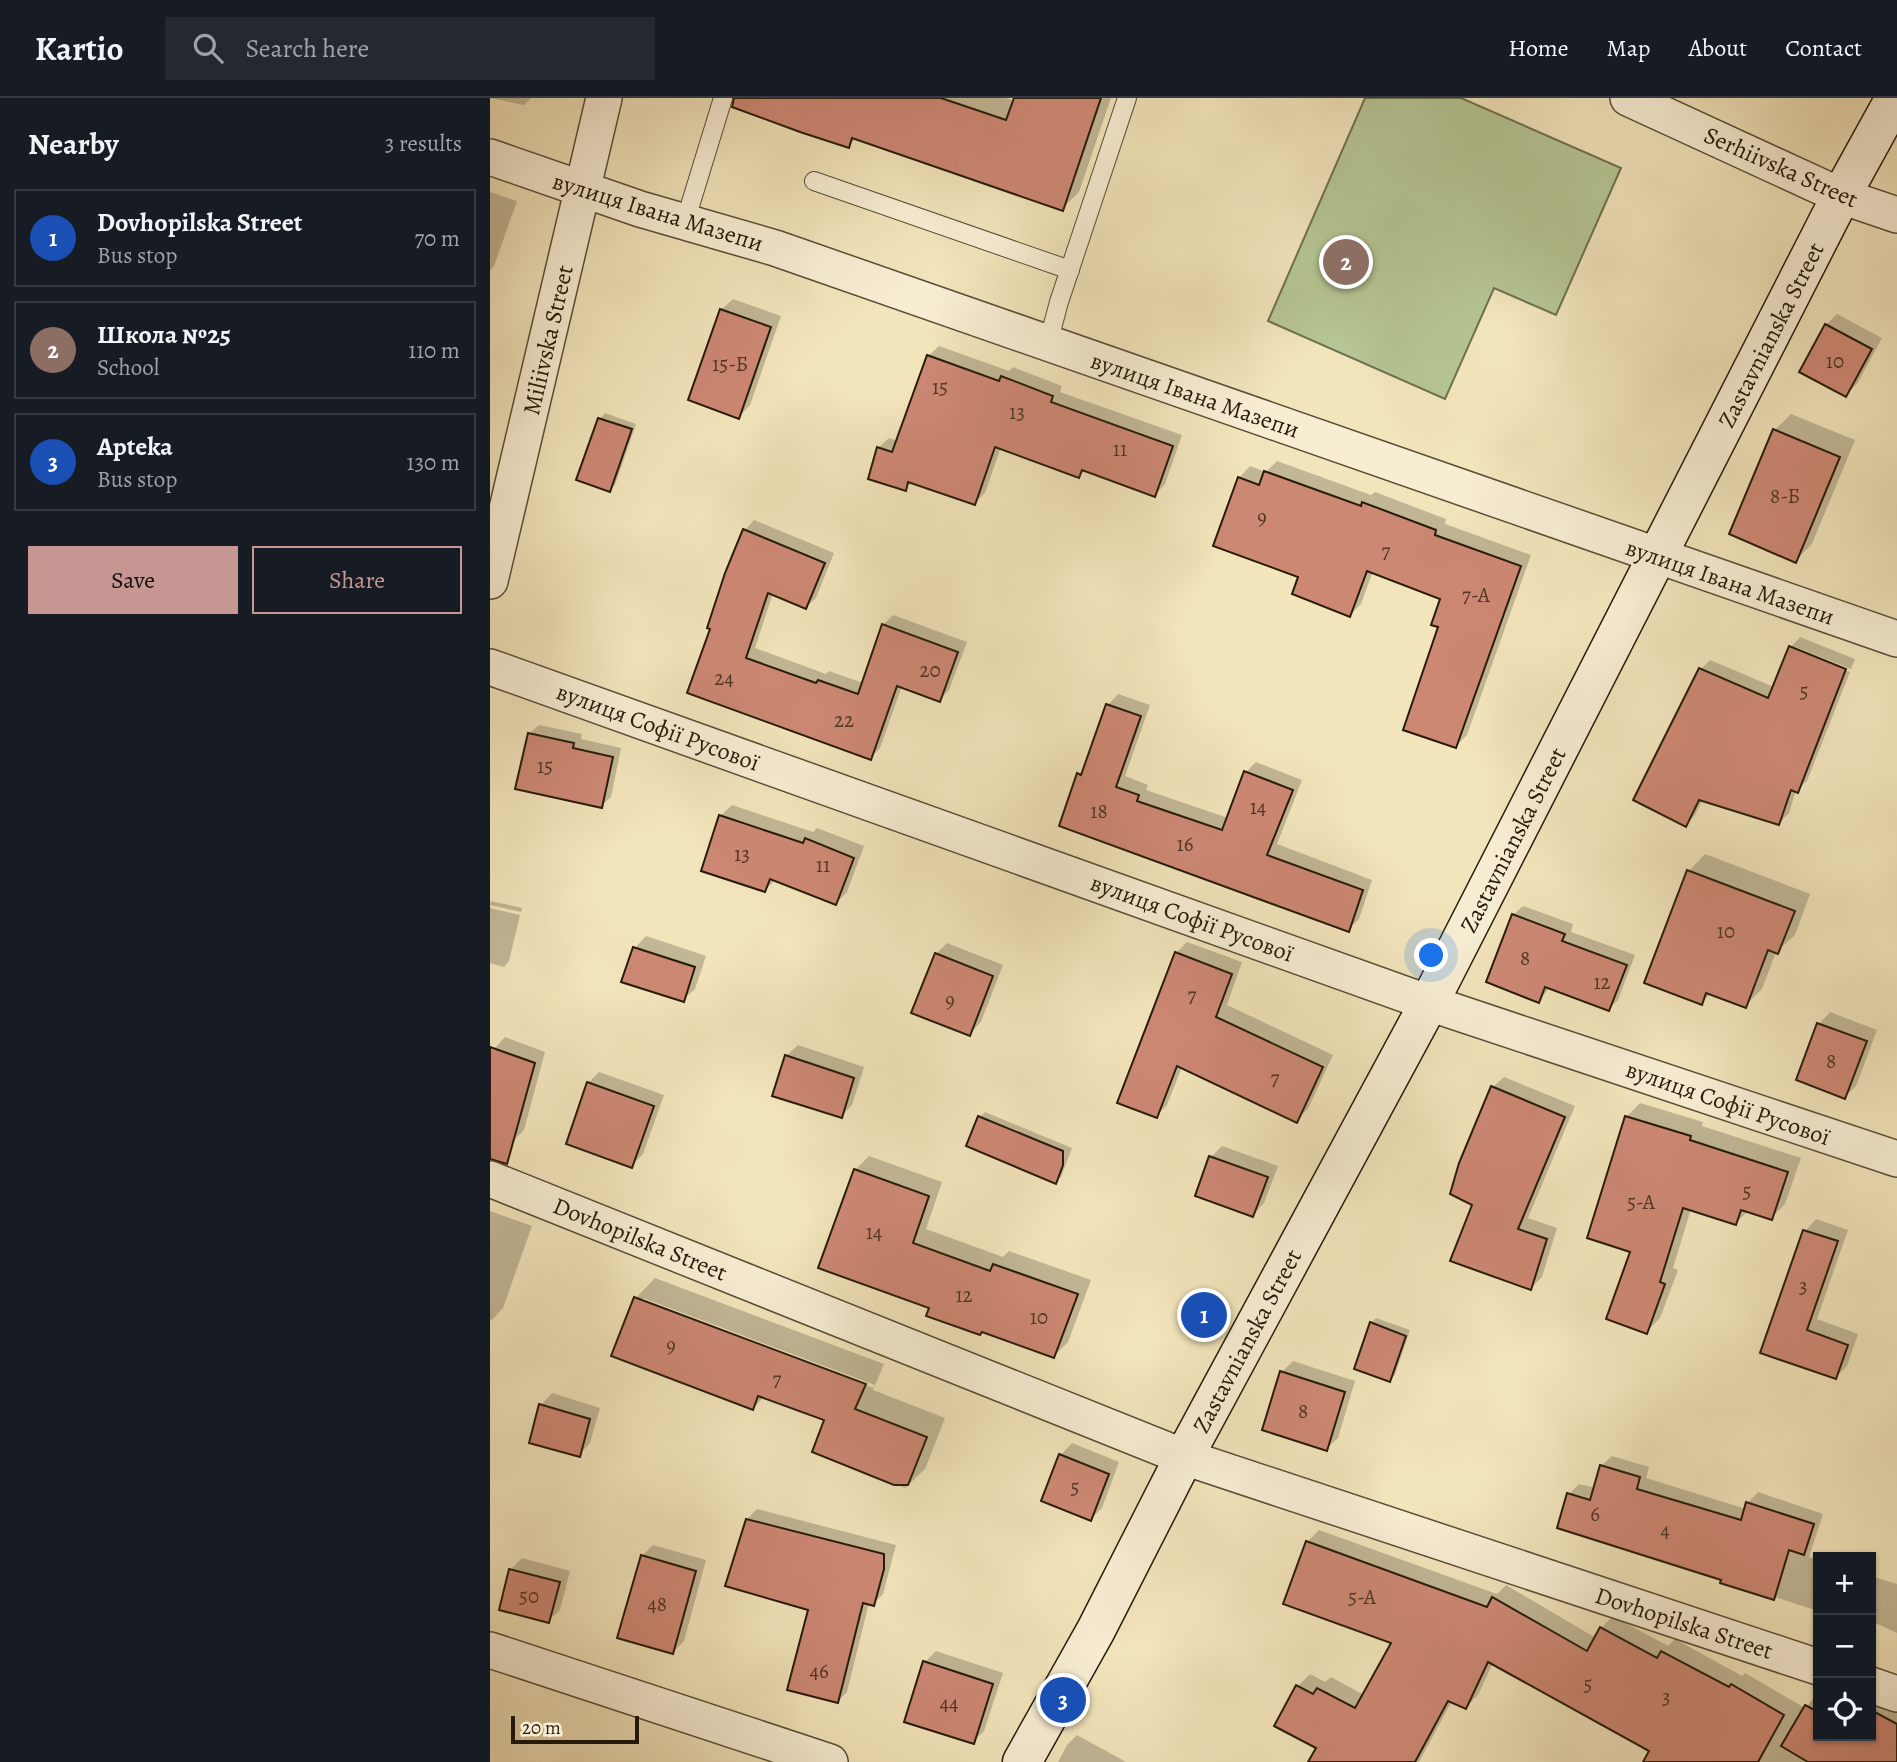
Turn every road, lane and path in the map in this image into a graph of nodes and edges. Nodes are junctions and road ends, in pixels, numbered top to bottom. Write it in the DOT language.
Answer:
graph roads {
  1 [pos="604,98"];
  2 [pos="723,98"];
  3 [pos="1127,98"];
  4 [pos="1628,98"];
  5 [pos="1895,98"];
  6 [pos="490,157"];
  7 [pos="814,181"];
  8 [pos="583,191"];
  9 [pos="1841,196"];
  10 [pos="1897,215"];
  11 [pos="685,222"];
  12 [pos="1070,270"];
  13 [pos="1048,344"];
  14 [pos="1658,558"];
  15 [pos="490,581"];
  16 [pos="1897,639"];
  17 [pos="490,667"];
  18 [pos="1429,1003"];
  19 [pos="1897,1160"];
  20 [pos="490,1179"];
  21 [pos="1184,1457"];
  22 [pos="490,1650"];
  23 [pos="1813,1665"];
  24 [pos="1876,1687"];
  25 [pos="1897,1694"];
  26 [pos="830,1762"];
  27 [pos="1022,1762"];
  1 -- 8 [label="street, Miliivska Street"];
  2 -- 11 [label="lane"];
  3 -- 12 [label="lane"];
  4 -- 9 [label="street, Serhiivska Street"];
  5 -- 9 [label="street, Zastavnianska Street"];
  6 -- 8 [label="street, вулиця Івана Мазепи"];
  7 -- 12 [label="lane"];
  8 -- 11 [label="street, вулиця Івана Мазепи"];
  8 -- 15 [label="street, Miliivska Street"];
  9 -- 10 [label="street, Serhiivska Street"];
  9 -- 14 [label="street, Zastavnianska Street"];
  11 -- 13 [label="street, вулиця Івана Мазепи"];
  12 -- 13 [label="lane"];
  13 -- 14 [label="street, вулиця Івана Мазепи"];
  14 -- 16 [label="street, вулиця Івана Мазепи"];
  14 -- 18 [label="street, Zastavnianska Street"];
  17 -- 18 [label="street, вулиця Софії Русової"];
  18 -- 19 [label="street, вулиця Софії Русової"];
  18 -- 21 [label="street, Zastavnianska Street"];
  20 -- 21 [label="street, Dovhopilska Street"];
  21 -- 23 [label="street, Dovhopilska Street"];
  21 -- 27 [label="street, Zastavnianska Street"];
  22 -- 26 [label="street"];
  24 -- 25 [label="street"];
}
